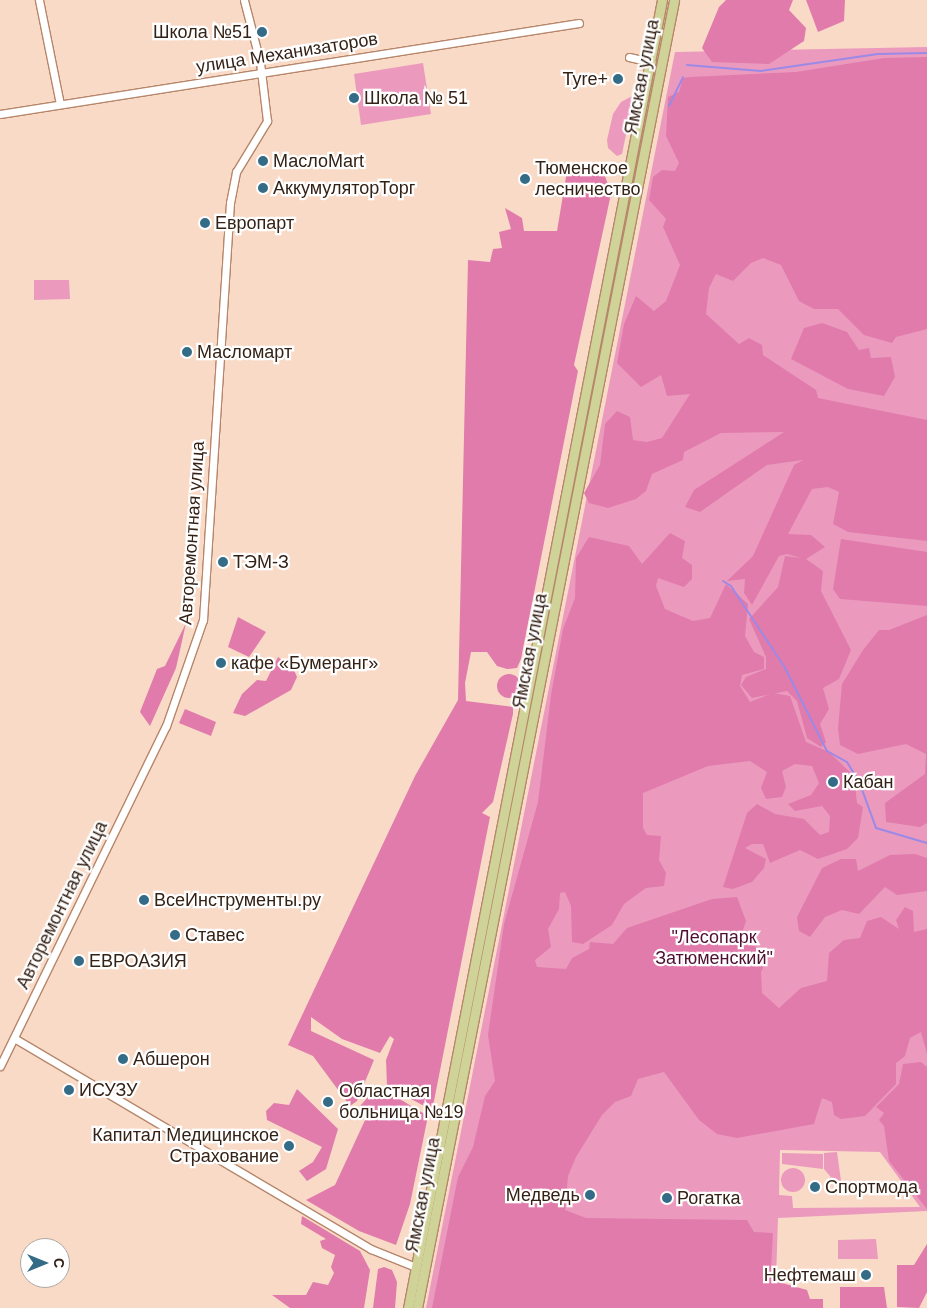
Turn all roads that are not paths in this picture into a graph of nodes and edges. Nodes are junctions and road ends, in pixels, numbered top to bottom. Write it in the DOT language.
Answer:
graph roads {
  1 [pos="39,0"];
  2 [pos="244,0"];
  3 [pos="662,0"];
  4 [pos="674,0"];
  5 [pos="579,23"];
  6 [pos="629,56"];
  7 [pos="651,62"];
  8 [pos="261,72"];
  9 [pos="60,104"];
  10 [pos="0,114"];
  11 [pos="482,926"];
  12 [pos="493,928"];
  13 [pos="14,1038"];
  14 [pos="0,1066"];
  15 [pos="416,1267"];
  16 [pos="408,1308"];
  17 [pos="417,1308"];
  1 -- 9 [label="street"];
  2 -- 8 [label="street, Авторемонтная улица"];
  3 -- 7 [label="main road, Ямская улица"];
  4 -- 12 [label="main road, Ямская улица"];
  5 -- 8 [label="street, улица Механизаторов"];
  6 -- 7 [label="street"];
  7 -- 11 [label="main road, Ямская улица"];
  8 -- 9 [label="street, улица Механизаторов"];
  8 -- 13 [label="street, Авторемонтная улица"];
  9 -- 10 [label="street, улица Механизаторов"];
  11 -- 12 [label="main road"];
  11 -- 15 [label="main road, Ямская улица"];
  12 -- 17 [label="main road, Ямская улица"];
  13 -- 14 [label="street, Авторемонтная улица"];
  13 -- 15 [label="street"];
  15 -- 16 [label="main road, Ямская улица"];
}
